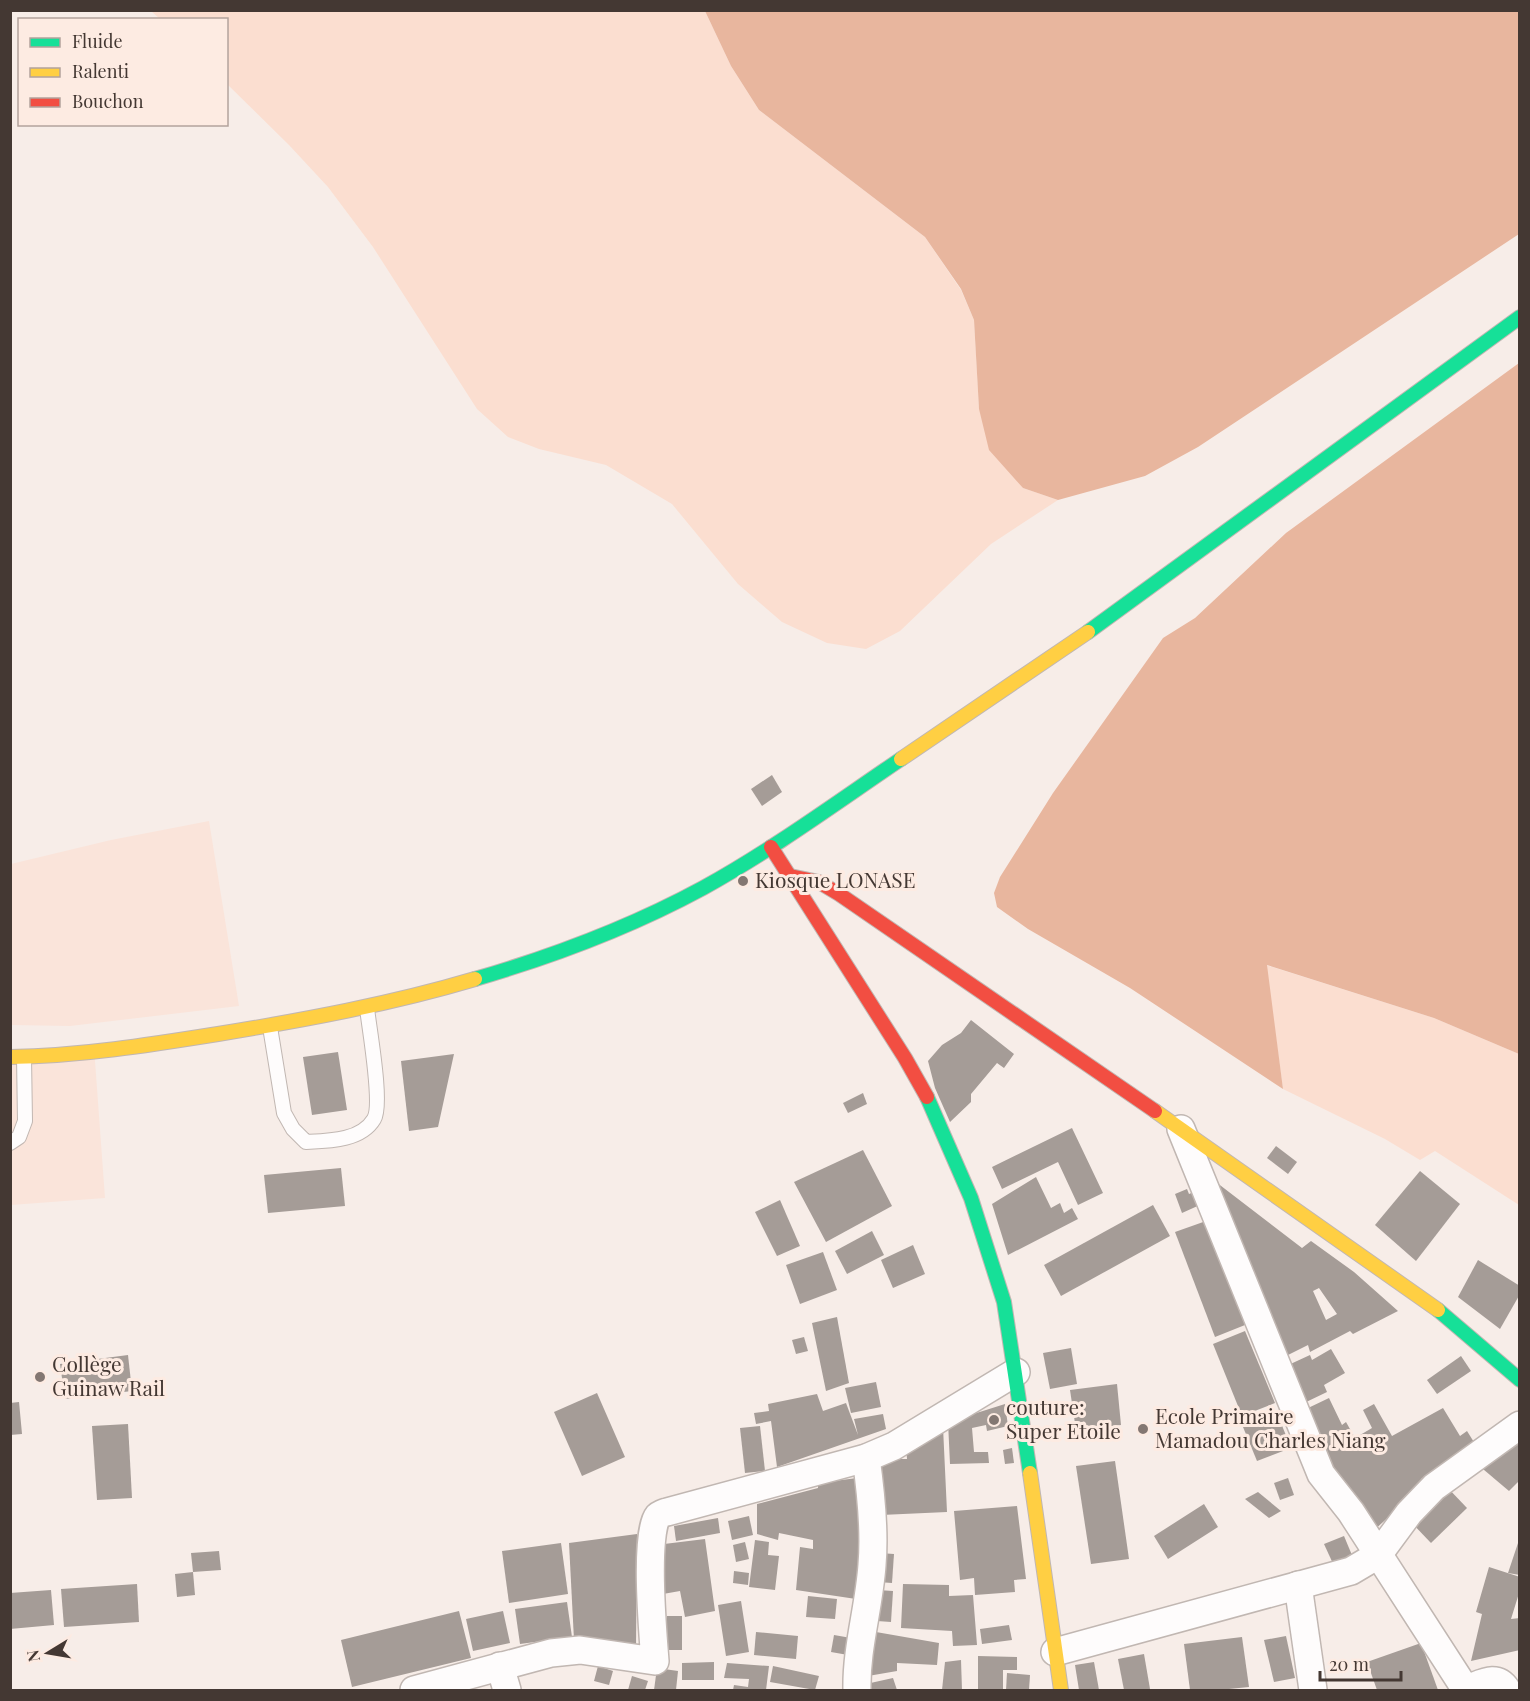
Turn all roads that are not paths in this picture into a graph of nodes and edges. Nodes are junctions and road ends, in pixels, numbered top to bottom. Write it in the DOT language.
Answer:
graph roads {
  1 [pos="1520,317"];
  2 [pos="771,847"];
  3 [pos="790,876"];
  4 [pos="367,1008"];
  5 [pos="270,1026"];
  6 [pos="17,1057"];
  7 [pos="1181,1129"];
  8 [pos="10,1143"];
  9 [pos="1016,1372"];
  10 [pos="1520,1380"];
  11 [pos="1520,1425"];
  12 [pos="866,1458"];
  13 [pos="1378,1555"];
  14 [pos="1298,1585"];
  15 [pos="1055,1652"];
  16 [pos="504,1678"];
  17 [pos="414,1690"];
  18 [pos="858,1690"];
  19 [pos="1061,1690"];
  20 [pos="1313,1690"];
  21 [pos="1465,1690"];
  22 [pos="1507,1690"];
  1 -- 2 [label="main road"];
  2 -- 3 [label="main road"];
  2 -- 4 [label="main road"];
  3 -- 7 [label="main road"];
  3 -- 9 [label="main road"];
  4 -- 5 [label="main road"];
  4 -- 5 [label="lane"];
  5 -- 6 [label="main road"];
  6 -- 8 [label="lane"];
  7 -- 10 [label="main road"];
  7 -- 13 [label="street"];
  9 -- 12 [label="street"];
  9 -- 15 [label="main road"];
  11 -- 13 [label="street"];
  12 -- 16 [label="street"];
  12 -- 18 [label="street"];
  13 -- 14 [label="street"];
  13 -- 21 [label="street"];
  14 -- 15 [label="street"];
  14 -- 20 [label="street"];
  15 -- 19 [label="main road"];
  16 -- 17 [label="street"];
  21 -- 22 [label="street"];
}
